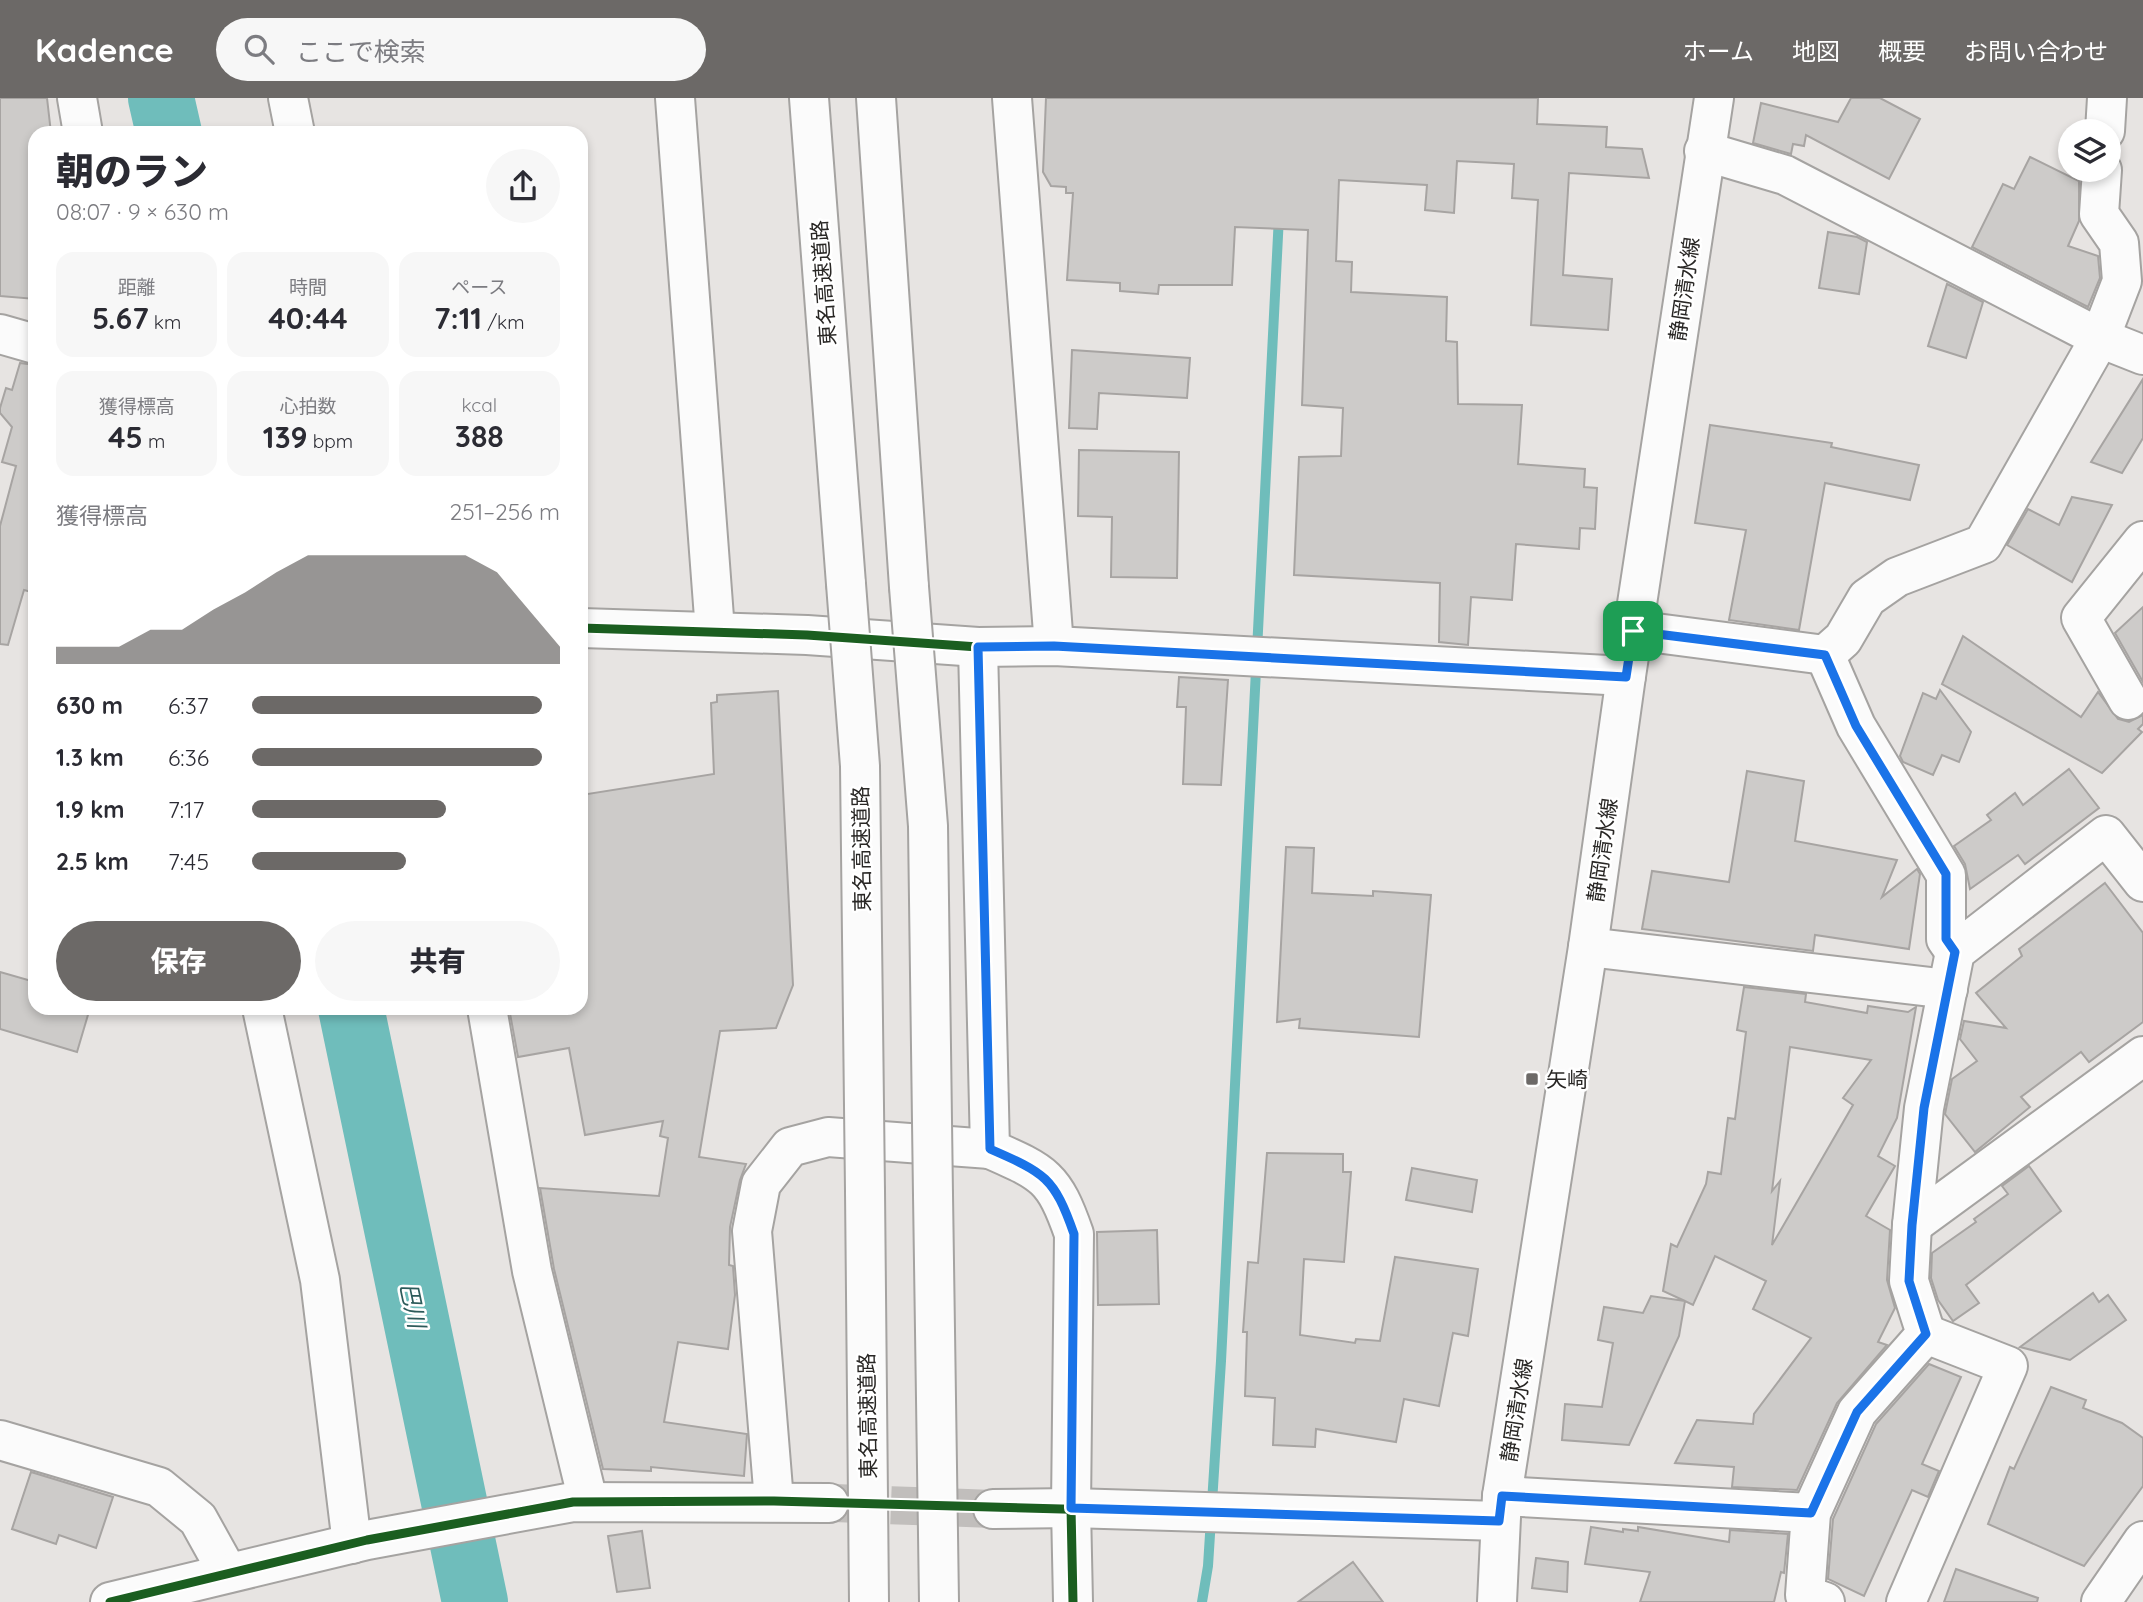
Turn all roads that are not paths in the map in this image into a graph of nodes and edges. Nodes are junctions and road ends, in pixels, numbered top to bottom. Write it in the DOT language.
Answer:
graph roads {
  1 [pos="77,98"];
  2 [pos="288,98"];
  3 [pos="675,98"];
  4 [pos="809,98"];
  5 [pos="876,98"];
  6 [pos="1012,98"];
  7 [pos="1714,98"];
  8 [pos="2107,98"];
  9 [pos="2106,119"];
  10 [pos="82,126"];
  11 [pos="294,126"];
  12 [pos="1704,151"];
  13 [pos="2101,182"];
  14 [pos="0,334"];
  15 [pos="2100,338"];
  16 [pos="28,342"];
  17 [pos="2143,355"];
  18 [pos="2143,541"];
  19 [pos="588,628"];
  20 [pos="715,631"];
  21 [pos="1633,631"];
  22 [pos="1054,646"];
  23 [pos="978,647"];
  24 [pos="1825,655"];
  25 [pos="1626,677"];
  26 [pos="2128,700"];
  27 [pos="2143,882"];
  28 [pos="1588,947"];
  29 [pos="1955,952"];
  30 [pos="1948,989"];
  31 [pos="263,1015"];
  32 [pos="488,1015"];
  33 [pos="2143,1056"];
  34 [pos="990,1149"];
  35 [pos="1912,1225"];
  36 [pos="1926,1334"];
  37 [pos="0,1440"];
  38 [pos="580,1501"];
  39 [pos="774,1501"];
  40 [pos="829,1503"];
  41 [pos="1071,1508"];
  42 [pos="993,1509"];
  43 [pos="1501,1509"];
  44 [pos="1811,1513"];
  45 [pos="2143,1541"];
  46 [pos="359,1542"];
  47 [pos="228,1573"];
  48 [pos="110,1602"];
  49 [pos="869,1602"];
  50 [pos="939,1602"];
  51 [pos="1073,1602"];
  52 [pos="1497,1602"];
  53 [pos="1825,1602"];
  54 [pos="1906,1602"];
  55 [pos="2101,1602"];
  1 -- 10 [label="main road"];
  2 -- 11 [label="main road"];
  3 -- 20 [label="main road"];
  4 -- 49 [label="main road, 東名高速道路, bridge"];
  5 -- 50 [label="main road, bridge"];
  6 -- 22 [label="main road"];
  7 -- 12 [label="main road, 静岡清水線"];
  8 -- 9 [label="main road"];
  12 -- 15 [label="main road"];
  12 -- 21 [label="main road, 静岡清水線"];
  13 -- 15 [label="main road"];
  14 -- 16 [label="main road"];
  15 -- 17 [label="main road"];
  15 -- 24 [label="main road"];
  18 -- 26 [label="main road"];
  19 -- 20 [label="main road"];
  20 -- 23 [label="main road"];
  21 -- 24 [label="main road"];
  21 -- 25 [label="main road, 静岡清水線"];
  22 -- 23 [label="main road"];
  22 -- 25 [label="main road"];
  23 -- 34 [label="main road"];
  24 -- 29 [label="main road"];
  25 -- 28 [label="main road, 静岡清水線"];
  27 -- 29 [label="main road"];
  28 -- 30 [label="main road"];
  28 -- 43 [label="main road, 静岡清水線"];
  29 -- 30 [label="main road"];
  30 -- 35 [label="main road"];
  31 -- 46 [label="main road"];
  32 -- 38 [label="main road"];
  33 -- 35 [label="main road"];
  34 -- 39 [label="main road"];
  34 -- 41 [label="main road"];
  35 -- 36 [label="main road"];
  36 -- 44 [label="main road"];
  36 -- 54 [label="main road"];
  37 -- 47 [label="main road"];
  38 -- 39 [label="main road"];
  38 -- 46 [label="main road"];
  39 -- 40 [label="main road"];
  41 -- 42 [label="main road"];
  41 -- 43 [label="main road"];
  41 -- 51 [label="main road"];
  43 -- 44 [label="main road"];
  43 -- 52 [label="main road, 静岡清水線"];
  44 -- 53 [label="main road"];
  45 -- 55 [label="main road"];
  46 -- 47 [label="main road"];
  47 -- 48 [label="main road"];
}
